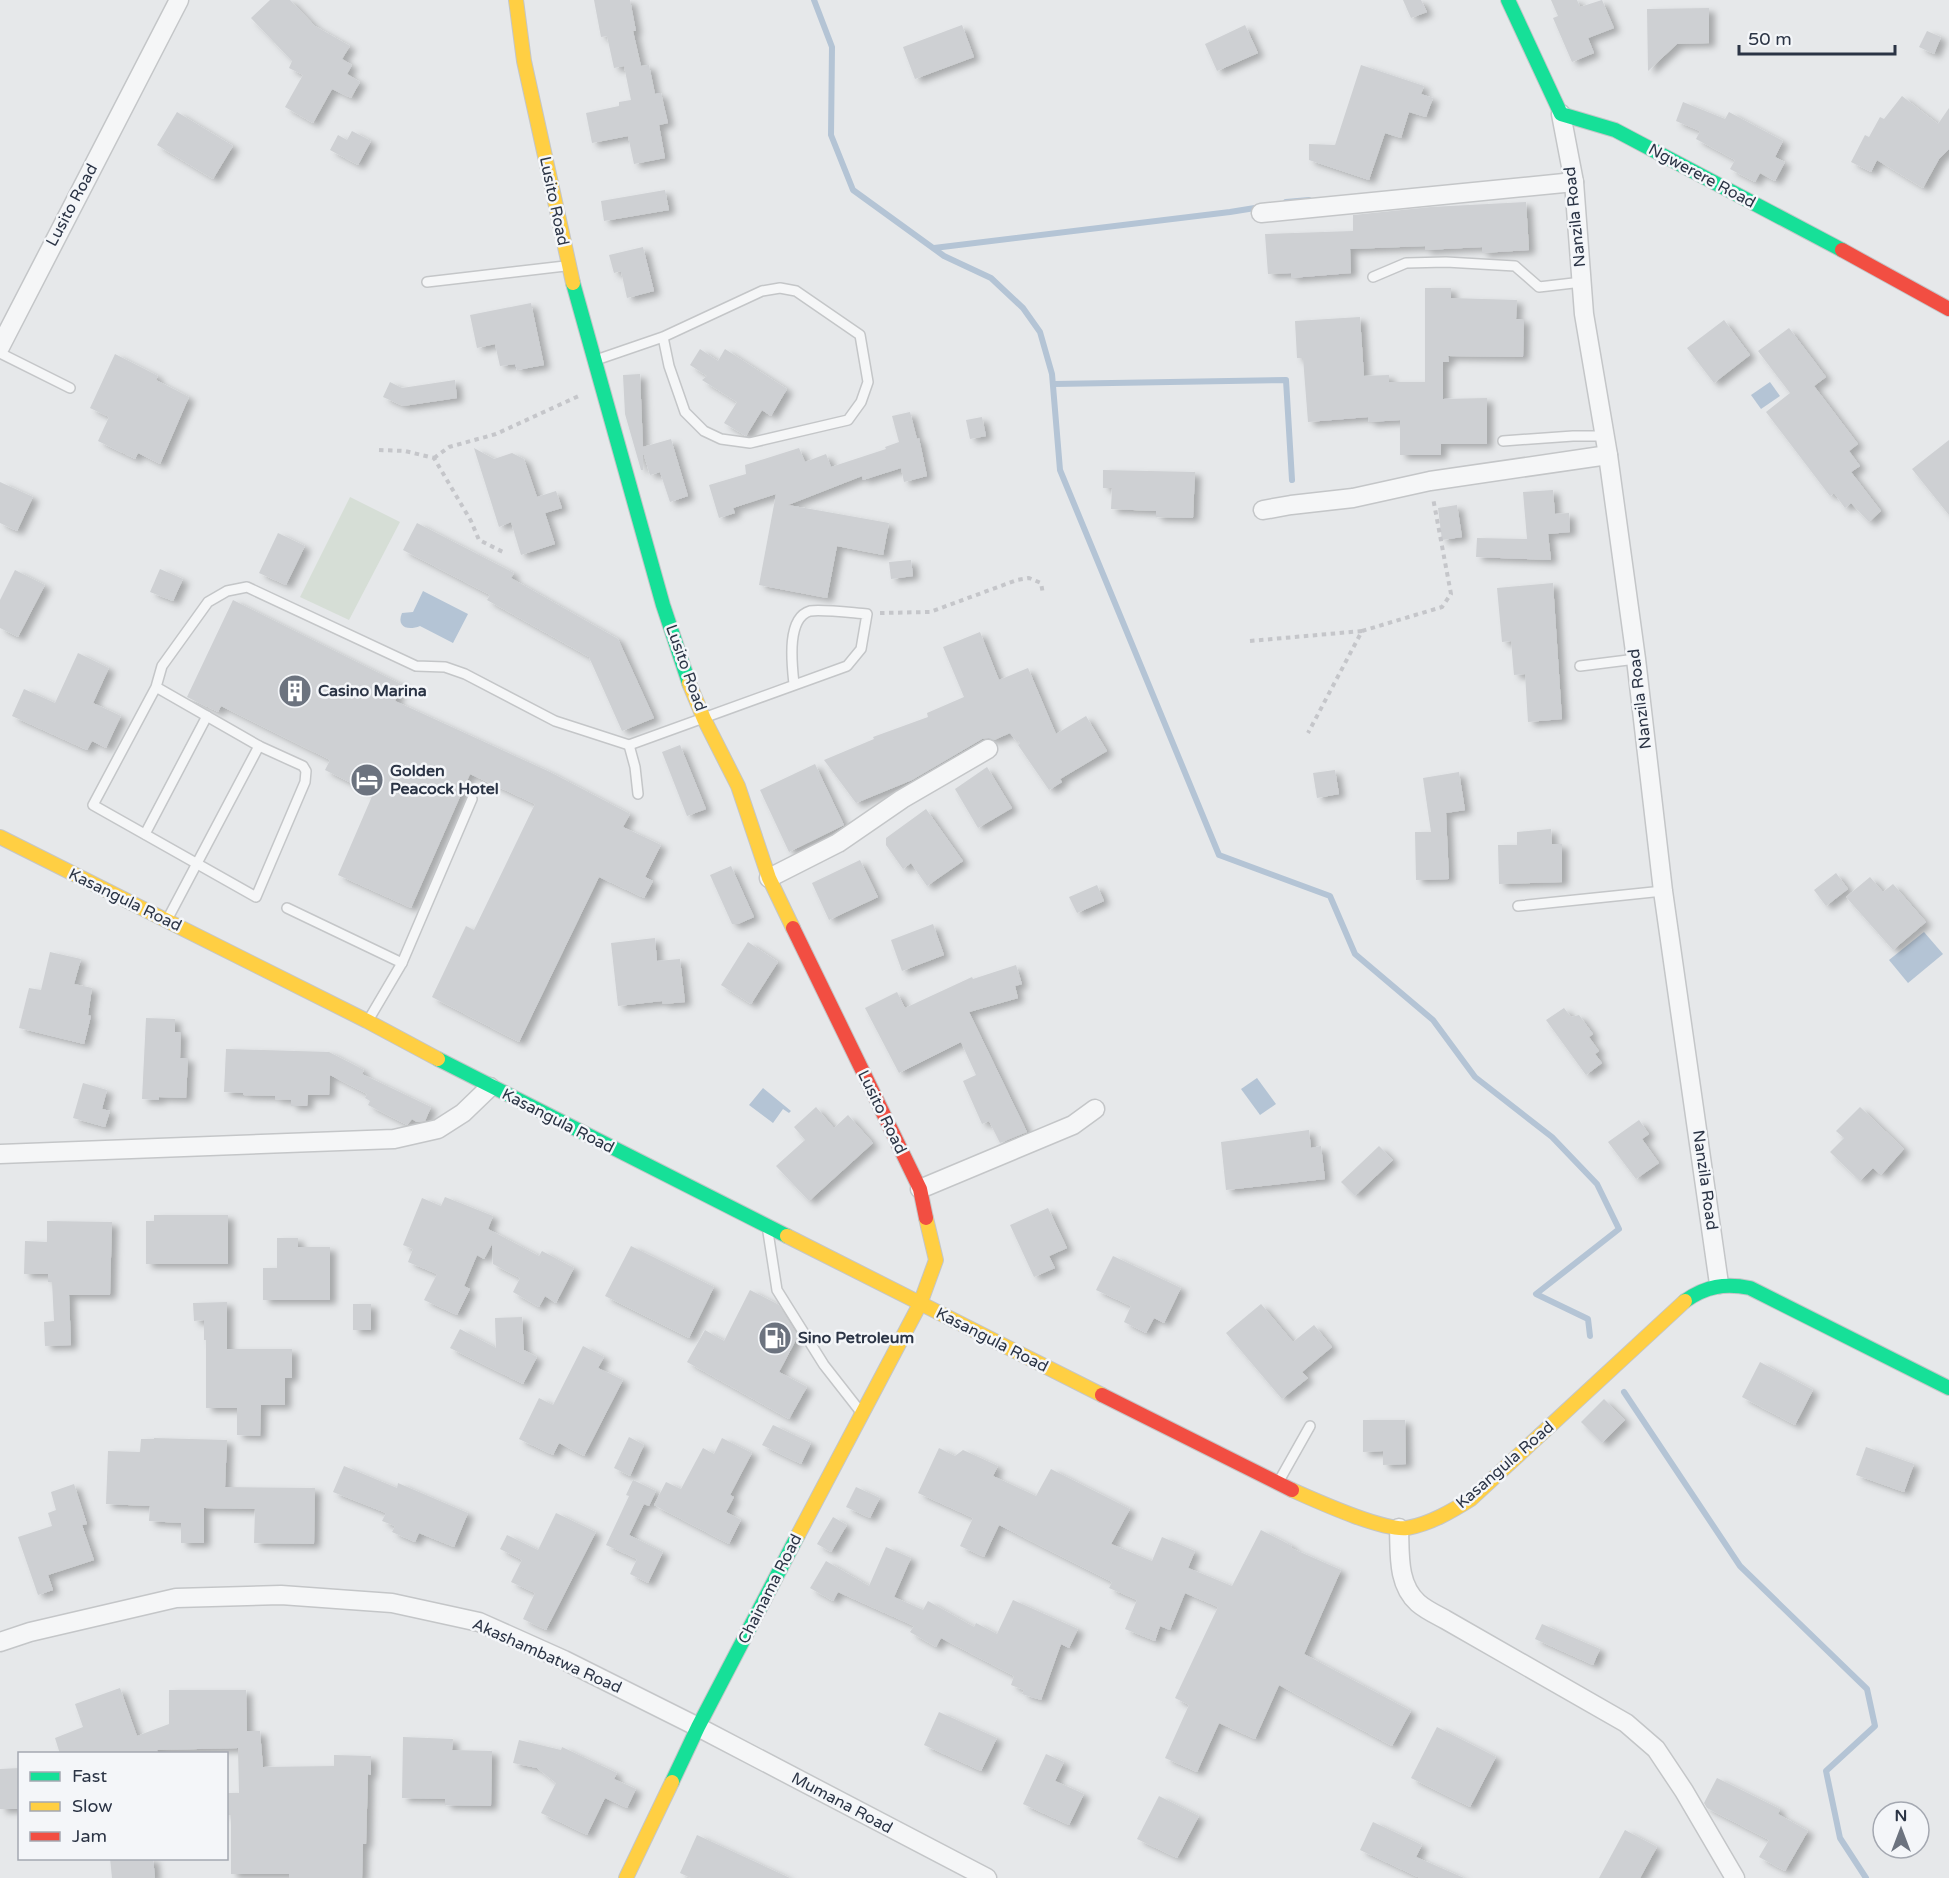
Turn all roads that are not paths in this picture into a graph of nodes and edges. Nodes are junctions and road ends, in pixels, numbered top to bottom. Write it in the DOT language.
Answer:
graph roads {
  1 [pos="179,0"];
  2 [pos="516,0"];
  3 [pos="1508,0"];
  4 [pos="1561,114"];
  5 [pos="1574,182"];
  6 [pos="1261,213"];
  7 [pos="568,266"];
  8 [pos="1373,277"];
  9 [pos="427,282"];
  10 [pos="1582,282"];
  11 [pos="1949,309"];
  12 [pos="663,337"];
  13 [pos="1,343"];
  14 [pos="596,360"];
  15 [pos="70,388"];
  16 [pos="1605,436"];
  17 [pos="1503,441"];
  18 [pos="1608,455"];
  19 [pos="1263,510"];
  20 [pos="1636,659"];
  21 [pos="1580,666"];
  22 [pos="794,684"];
  23 [pos="156,687"];
  24 [pos="207,716"];
  25 [pos="704,718"];
  26 [pos="629,745"];
  27 [pos="260,746"];
  28 [pos="988,749"];
  29 [pos="638,794"];
  30 [pos="472,799"];
  31 [pos="145,834"];
  32 [pos="0,837"];
  33 [pos="197,864"];
  34 [pos="769,878"];
  35 [pos="1663,891"];
  36 [pos="1518,906"];
  37 [pos="287,908"];
  38 [pos="167,920"];
  39 [pos="402,963"];
  40 [pos="367,1021"];
  41 [pos="490,1087"];
  42 [pos="1095,1110"];
  43 [pos="0,1154"];
  44 [pos="920,1189"];
  45 [pos="767,1227"];
  46 [pos="1719,1284"];
  47 [pos="920,1304"];
  48 [pos="1949,1388"];
  49 [pos="861,1412"];
  50 [pos="1310,1426"];
  51 [pos="1278,1483"];
  52 [pos="1399,1528"];
  53 [pos="0,1642"];
  54 [pos="698,1727"];
  55 [pos="626,1878"];
  56 [pos="987,1878"];
  57 [pos="1735,1878"];
  1 -- 13 [label="street, Lusito Road"];
  2 -- 7 [label="street, Lusito Road"];
  3 -- 4 [label="street"];
  4 -- 5 [label="street, Nanzila Road"];
  4 -- 11 [label="street, Ngwerere Road"];
  5 -- 6 [label="street"];
  5 -- 10 [label="street, Nanzila Road"];
  7 -- 9 [label="lane"];
  7 -- 14 [label="street, Lusito Road"];
  8 -- 10 [label="lane"];
  10 -- 16 [label="street, Nanzila Road"];
  12 -- 12 [label="lane"];
  12 -- 14 [label="lane"];
  13 -- 15 [label="lane"];
  14 -- 25 [label="street, Lusito Road"];
  16 -- 17 [label="lane"];
  16 -- 18 [label="street, Nanzila Road"];
  18 -- 19 [label="street"];
  18 -- 20 [label="street, Nanzila Road"];
  20 -- 21 [label="lane"];
  20 -- 35 [label="street, Nanzila Road"];
  22 -- 22 [label="lane"];
  22 -- 25 [label="lane"];
  23 -- 24 [label="lane"];
  23 -- 26 [label="lane"];
  23 -- 31 [label="lane"];
  24 -- 27 [label="lane"];
  24 -- 31 [label="lane"];
  25 -- 26 [label="lane"];
  25 -- 34 [label="street, Lusito Road"];
  26 -- 29 [label="lane"];
  27 -- 33 [label="lane"];
  27 -- 33 [label="lane"];
  28 -- 34 [label="street"];
  30 -- 39 [label="lane"];
  31 -- 33 [label="lane"];
  32 -- 38 [label="street, Kasangula Road"];
  33 -- 38 [label="lane"];
  34 -- 44 [label="street, Lusito Road"];
  35 -- 36 [label="lane"];
  35 -- 46 [label="street, Nanzila Road"];
  37 -- 39 [label="lane"];
  38 -- 40 [label="street, Kasangula Road"];
  39 -- 40 [label="lane"];
  40 -- 41 [label="street, Kasangula Road"];
  41 -- 43 [label="street"];
  41 -- 45 [label="street, Kasangula Road"];
  42 -- 44 [label="street"];
  44 -- 47 [label="street, Lusito Road"];
  45 -- 47 [label="street, Kasangula Road"];
  45 -- 49 [label="lane"];
  46 -- 48 [label="street"];
  46 -- 52 [label="street, Kasangula Road"];
  47 -- 49 [label="street, Chainama Road"];
  47 -- 51 [label="street, Kasangula Road"];
  49 -- 54 [label="street, Chainama Road"];
  50 -- 51 [label="lane"];
  51 -- 52 [label="street, Kasangula Road"];
  52 -- 57 [label="street"];
  53 -- 54 [label="street, Akashambatwa Road"];
  54 -- 55 [label="street, Chainama Road"];
  54 -- 56 [label="street, Mumana Road"];
}
